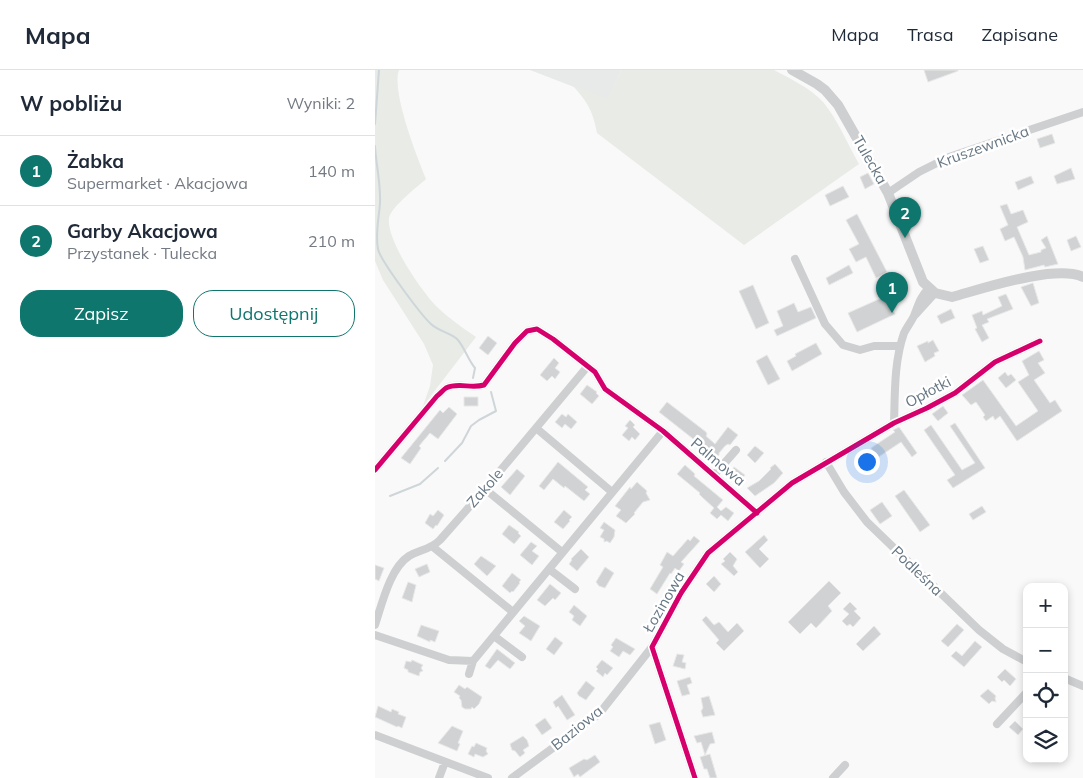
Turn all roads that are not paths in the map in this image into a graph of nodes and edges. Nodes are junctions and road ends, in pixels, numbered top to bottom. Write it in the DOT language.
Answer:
graph roads {
  1 [pos="792,70"];
  2 [pos="1083,112"];
  3 [pos="888,193"];
  4 [pos="795,259"];
  5 [pos="1083,277"];
  6 [pos="931,291"];
  7 [pos="1040,341"];
  8 [pos="900,346"];
  9 [pos="587,367"];
  10 [pos="894,423"];
  11 [pos="536,428"];
  12 [pos="663,431"];
  13 [pos="737,450"];
  14 [pos="826,462"];
  15 [pos="375,470"];
  16 [pos="715,475"];
  17 [pos="485,489"];
  18 [pos="612,492"];
  19 [pos="757,513"];
  20 [pos="433,547"];
  21 [pos="562,552"];
  22 [pos="549,568"];
  23 [pos="575,589"];
  24 [pos="513,612"];
  25 [pos="375,625"];
  26 [pos="375,634"];
  27 [pos="494,636"];
  28 [pos="652,647"];
  29 [pos="522,657"];
  30 [pos="1023,660"];
  31 [pos="473,661"];
  32 [pos="469,674"];
  33 [pos="1068,680"];
  34 [pos="1083,686"];
  35 [pos="1023,696"];
  36 [pos="997,724"];
  37 [pos="375,735"];
  38 [pos="445,762"];
  39 [pos="845,765"];
  40 [pos="439,778"];
  41 [pos="487,778"];
  42 [pos="512,778"];
  43 [pos="695,778"];
  44 [pos="833,778"];
  1 -- 3 [label="street, Tulecka"];
  2 -- 3 [label="street, Kruszewnicka"];
  3 -- 6 [label="street, Tulecka"];
  4 -- 8 [label="street"];
  5 -- 6 [label="street"];
  6 -- 8 [label="street"];
  7 -- 10 [label="street, Opłotki"];
  8 -- 10 [label="street"];
  9 -- 11 [label="street, Zakole"];
  9 -- 12 [label="street, Palmowa"];
  9 -- 15 [label="street, Palmowa"];
  10 -- 14 [label="street, Opłotki"];
  11 -- 17 [label="street, Zakole"];
  11 -- 18 [label="street"];
  12 -- 16 [label="street, Palmowa"];
  12 -- 18 [label="street"];
  13 -- 16 [label="street, Palmowa"];
  14 -- 19 [label="street, Łozinowa"];
  14 -- 30 [label="street, Podleśna"];
  16 -- 19 [label="street, Palmowa"];
  17 -- 20 [label="street, Zakole"];
  17 -- 21 [label="street"];
  18 -- 21 [label="street"];
  19 -- 28 [label="street, Łozinowa"];
  20 -- 24 [label="street"];
  20 -- 25 [label="street, Zakole"];
  21 -- 22 [label="street"];
  22 -- 23 [label="street"];
  22 -- 24 [label="street"];
  24 -- 27 [label="street"];
  26 -- 31 [label="street"];
  27 -- 29 [label="street"];
  27 -- 31 [label="street"];
  28 -- 42 [label="street, Baziowa"];
  28 -- 43 [label="street, Łozinowa"];
  31 -- 32 [label="street"];
  33 -- 34 [label="street"];
  35 -- 36 [label="street"];
  37 -- 38 [label="street"];
  38 -- 40 [label="street"];
  38 -- 41 [label="street"];
  39 -- 44 [label="street"];
}
